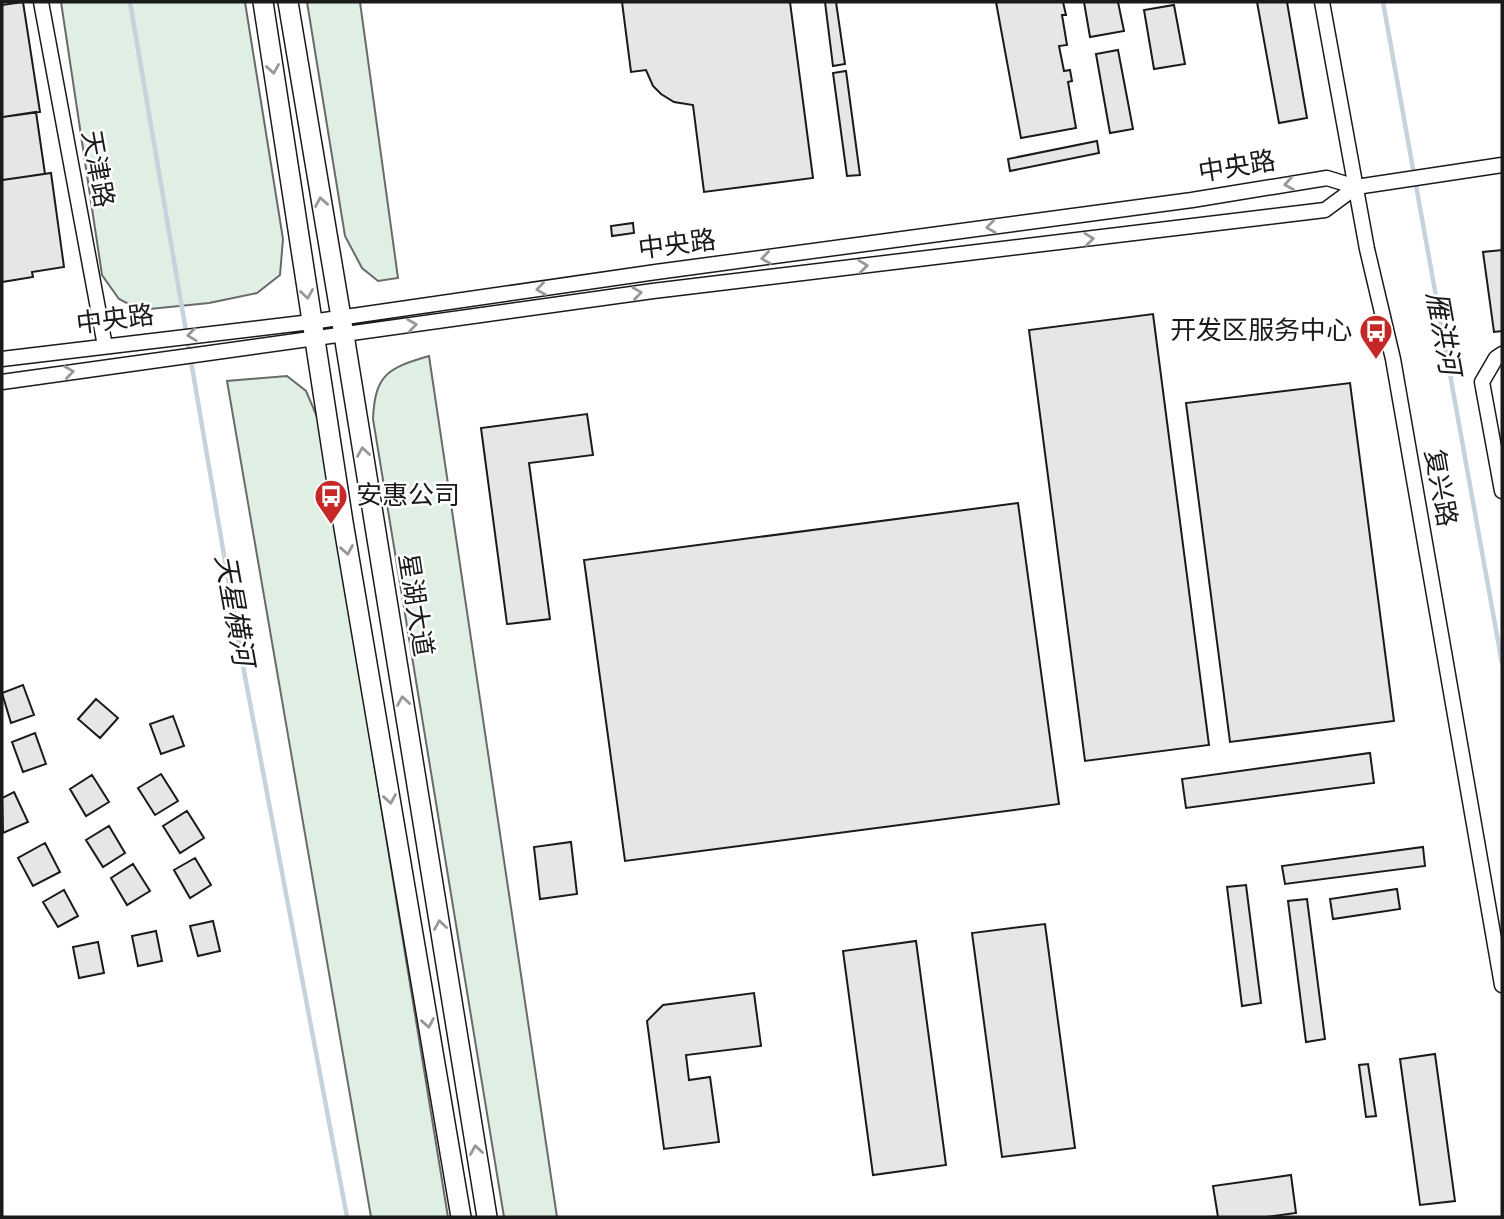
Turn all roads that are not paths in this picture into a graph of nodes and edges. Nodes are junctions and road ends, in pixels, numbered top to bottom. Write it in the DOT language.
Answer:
graph roads {
  1 [pos="41,2"];
  2 [pos="263,2"];
  3 [pos="288,2"];
  4 [pos="1322,2"];
  5 [pos="1502,165"];
  6 [pos="1356,187"];
  7 [pos="343,326"];
  8 [pos="312,330"];
  9 [pos="104,346"];
  10 [pos="1502,354"];
  11 [pos="2,359"];
  12 [pos="2,382"];
  13 [pos="1502,491"];
  14 [pos="1502,985"];
  15 [pos="461,1217"];
  16 [pos="486,1217"];
  1 -- 9 [label="street, 天津路"];
  2 -- 8 [label="main road, one-way"];
  7 -- 3 [label="main road, 星湖大道, one-way"];
  4 -- 6 [label="street, 复兴路"];
  5 -- 6 [label="street"];
  6 -- 7 [label="street, 中央路, one-way"];
  7 -- 6 [label="street, one-way"];
  6 -- 14 [label="street, 复兴路"];
  7 -- 8 [label="street, 中央路"];
  16 -- 7 [label="main road, 星湖大道, one-way"];
  8 -- 9 [label="street, 中央路, one-way"];
  12 -- 8 [label="street, 中央路, one-way"];
  8 -- 15 [label="main road, one-way"];
  9 -- 11 [label="street, 中央路"];
  10 -- 13 [label="street"];
}
